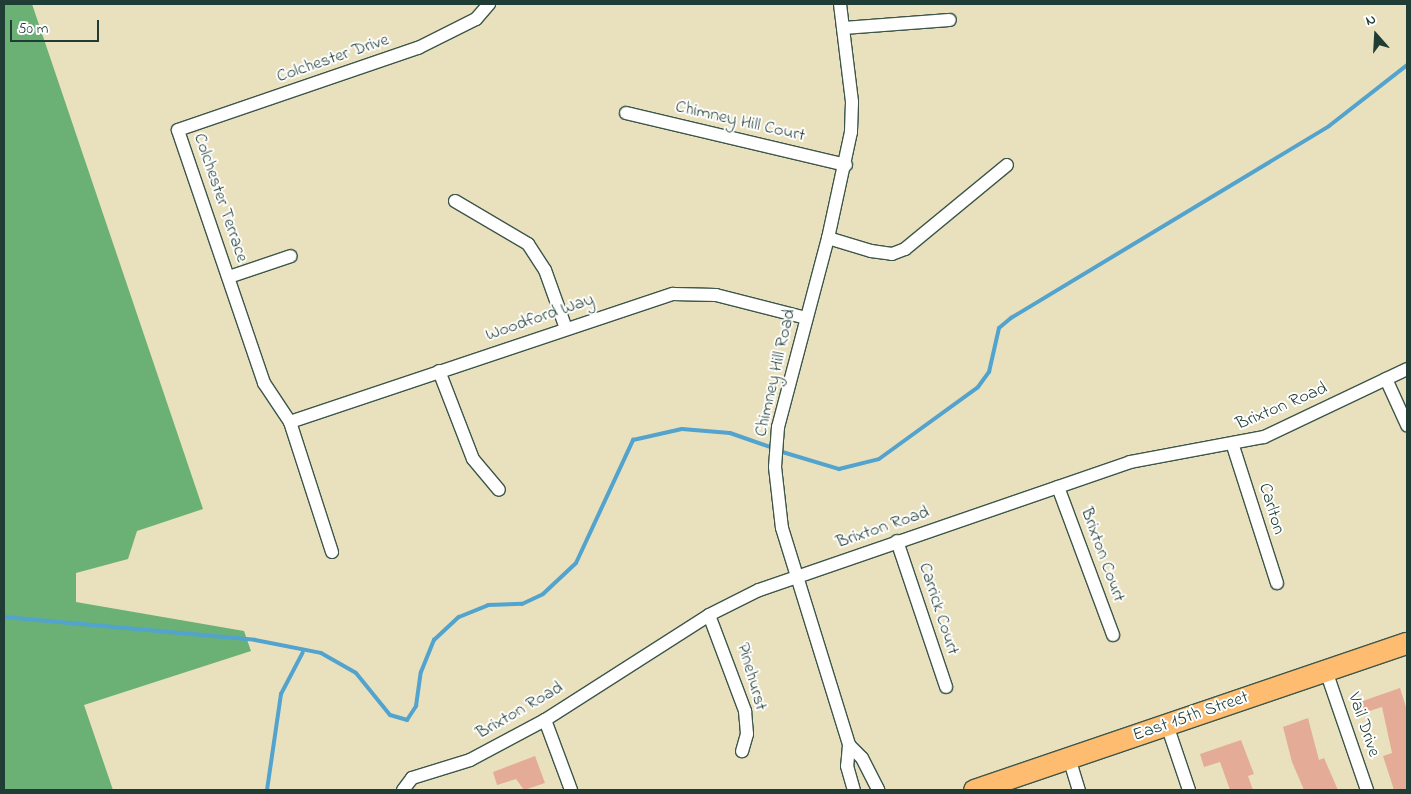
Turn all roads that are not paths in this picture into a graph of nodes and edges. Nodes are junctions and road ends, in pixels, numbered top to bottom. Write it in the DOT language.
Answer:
graph roads {
  1 [pos="489,4"];
  2 [pos="840,4"];
  3 [pos="950,20"];
  4 [pos="843,28"];
  5 [pos="626,113"];
  6 [pos="178,130"];
  7 [pos="846,164"];
  8 [pos="1007,166"];
  9 [pos="455,200"];
  10 [pos="828,238"];
  11 [pos="291,256"];
  12 [pos="229,278"];
  13 [pos="806,318"];
  14 [pos="565,326"];
  15 [pos="1407,369"];
  16 [pos="439,372"];
  17 [pos="1386,380"];
  18 [pos="290,422"];
  19 [pos="1407,425"];
  20 [pos="1233,446"];
  21 [pos="1058,487"];
  22 [pos="499,490"];
  23 [pos="898,541"];
  24 [pos="332,552"];
  25 [pos="794,577"];
  26 [pos="1277,583"];
  27 [pos="709,615"];
  28 [pos="1113,635"];
  29 [pos="1407,643"];
  30 [pos="1326,672"];
  31 [pos="946,688"];
  32 [pos="545,720"];
  33 [pos="1167,725"];
  34 [pos="849,745"];
  35 [pos="742,751"];
  36 [pos="1069,758"];
  37 [pos="403,790"];
  38 [pos="571,790"];
  39 [pos="854,790"];
  40 [pos="878,790"];
  41 [pos="974,790"];
  42 [pos="1080,790"];
  43 [pos="1190,790"];
  44 [pos="1367,790"];
  1 -- 6 [label="street, Colchester Drive"];
  2 -- 4 [label="street, Chimney Hill Road"];
  3 -- 4 [label="street"];
  4 -- 7 [label="street, Chimney Hill Road"];
  5 -- 7 [label="street, Chimney Hill Court"];
  6 -- 12 [label="street, Colchester Terrace"];
  7 -- 10 [label="street, Chimney Hill Road"];
  8 -- 10 [label="street"];
  9 -- 14 [label="street"];
  10 -- 13 [label="street, Chimney Hill Road"];
  11 -- 12 [label="street, Colchester Terrace"];
  12 -- 18 [label="street, Colchester Terrace"];
  13 -- 14 [label="street, Woodford Way"];
  13 -- 25 [label="street, Chimney Hill Road"];
  14 -- 16 [label="street, Woodford Way"];
  15 -- 17 [label="street, Brixton Road"];
  16 -- 18 [label="street, Woodford Way"];
  16 -- 22 [label="street"];
  17 -- 19 [label="street"];
  17 -- 20 [label="street, Brixton Road"];
  18 -- 24 [label="street, Colchester Terrace"];
  20 -- 21 [label="street, Brixton Road"];
  20 -- 26 [label="street, Carlton"];
  21 -- 23 [label="street, Brixton Road"];
  21 -- 28 [label="street, Brixton Court"];
  23 -- 25 [label="street, Brixton Road"];
  23 -- 31 [label="street, Carrick Court"];
  25 -- 27 [label="street, Brixton Road"];
  25 -- 34 [label="street, Chimney Hill Road"];
  27 -- 32 [label="street, Brixton Road"];
  27 -- 35 [label="street, Pinehurst"];
  29 -- 30 [label="main road, East 15th Street"];
  30 -- 33 [label="main road, East 15th Street"];
  30 -- 44 [label="street, Vail Drive"];
  32 -- 37 [label="street, Brixton Road"];
  32 -- 38 [label="street"];
  33 -- 36 [label="main road, East 15th Street"];
  33 -- 43 [label="street"];
  34 -- 39 [label="street"];
  34 -- 40 [label="street"];
  36 -- 41 [label="main road, East 15th Street"];
  36 -- 42 [label="street"];
}
